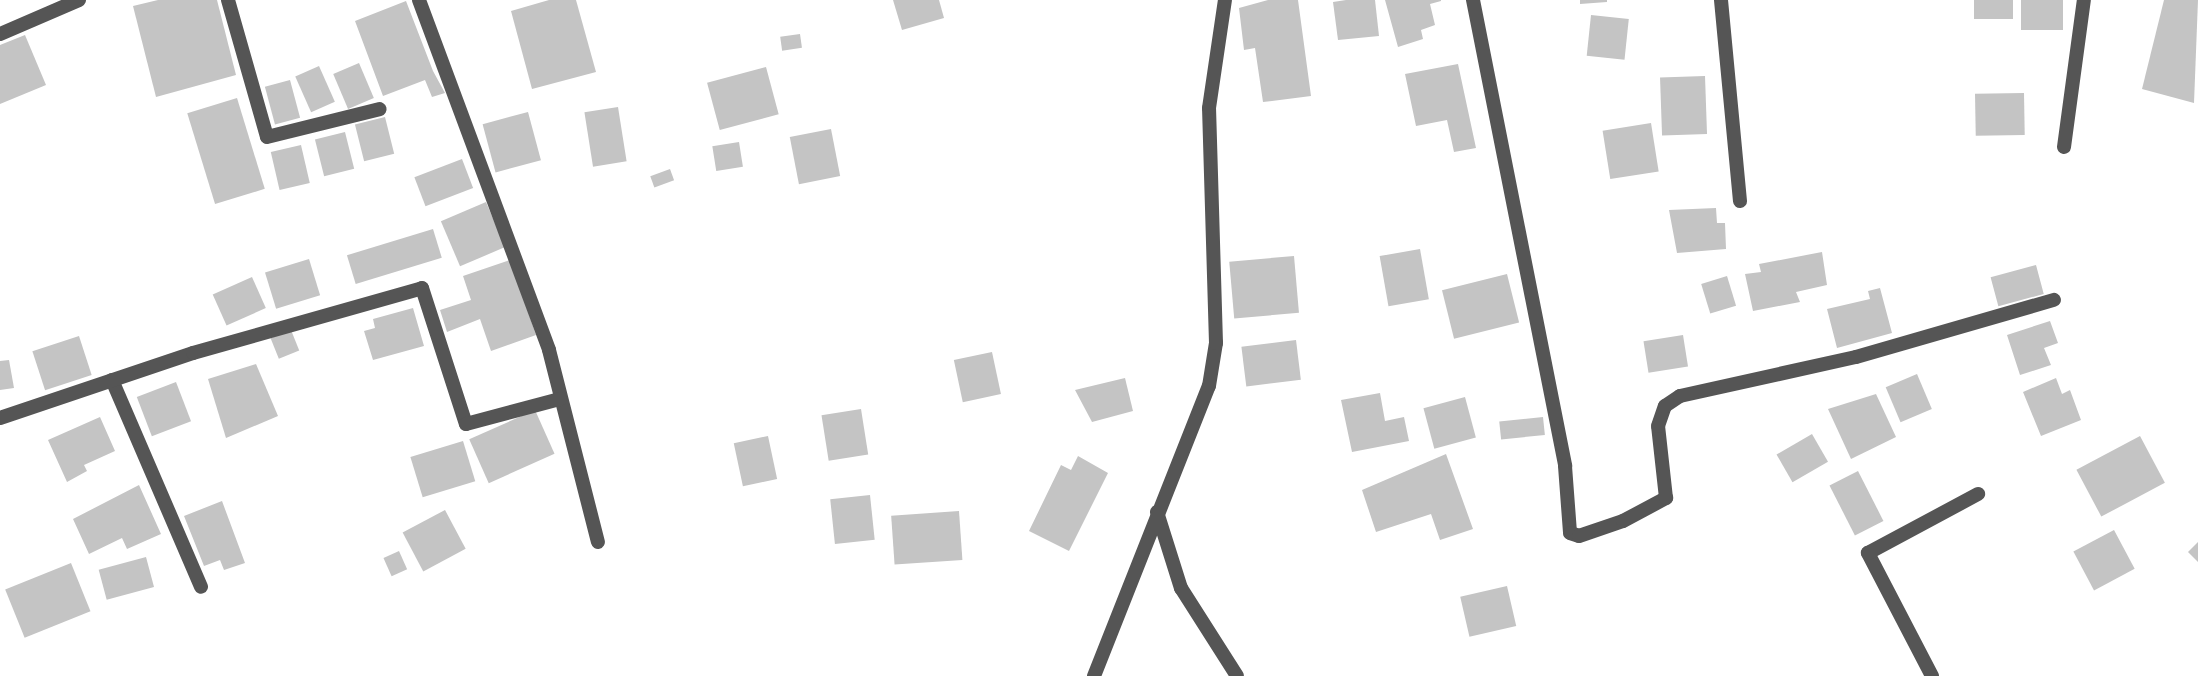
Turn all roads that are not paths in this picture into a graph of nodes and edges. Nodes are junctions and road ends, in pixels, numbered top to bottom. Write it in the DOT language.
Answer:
graph roads {
  1 [pos="79,0"];
  2 [pos="228,0"];
  3 [pos="419,0"];
  4 [pos="1226,0"];
  5 [pos="1473,0"];
  6 [pos="1721,0"];
  7 [pos="2084,0"];
  8 [pos="0,34"];
  9 [pos="380,110"];
  10 [pos="2064,147"];
  11 [pos="1740,201"];
  12 [pos="2054,300"];
  13 [pos="111,380"];
  14 [pos="560,399"];
  15 [pos="0,418"];
  16 [pos="1978,494"];
  17 [pos="1157,512"];
  18 [pos="598,542"];
  19 [pos="201,587"];
  20 [pos="1094,676"];
  21 [pos="1237,676"];
  22 [pos="1932,676"];
  1 -- 8 [label="street"];
  2 -- 9 [label="street"];
  3 -- 14 [label="street"];
  4 -- 17 [label="street"];
  5 -- 12 [label="street"];
  6 -- 11 [label="street"];
  7 -- 10 [label="street"];
  13 -- 14 [label="street"];
  13 -- 15 [label="street"];
  13 -- 19 [label="street"];
  14 -- 18 [label="street"];
  16 -- 22 [label="street"];
  17 -- 20 [label="street"];
  17 -- 21 [label="street"];
}
